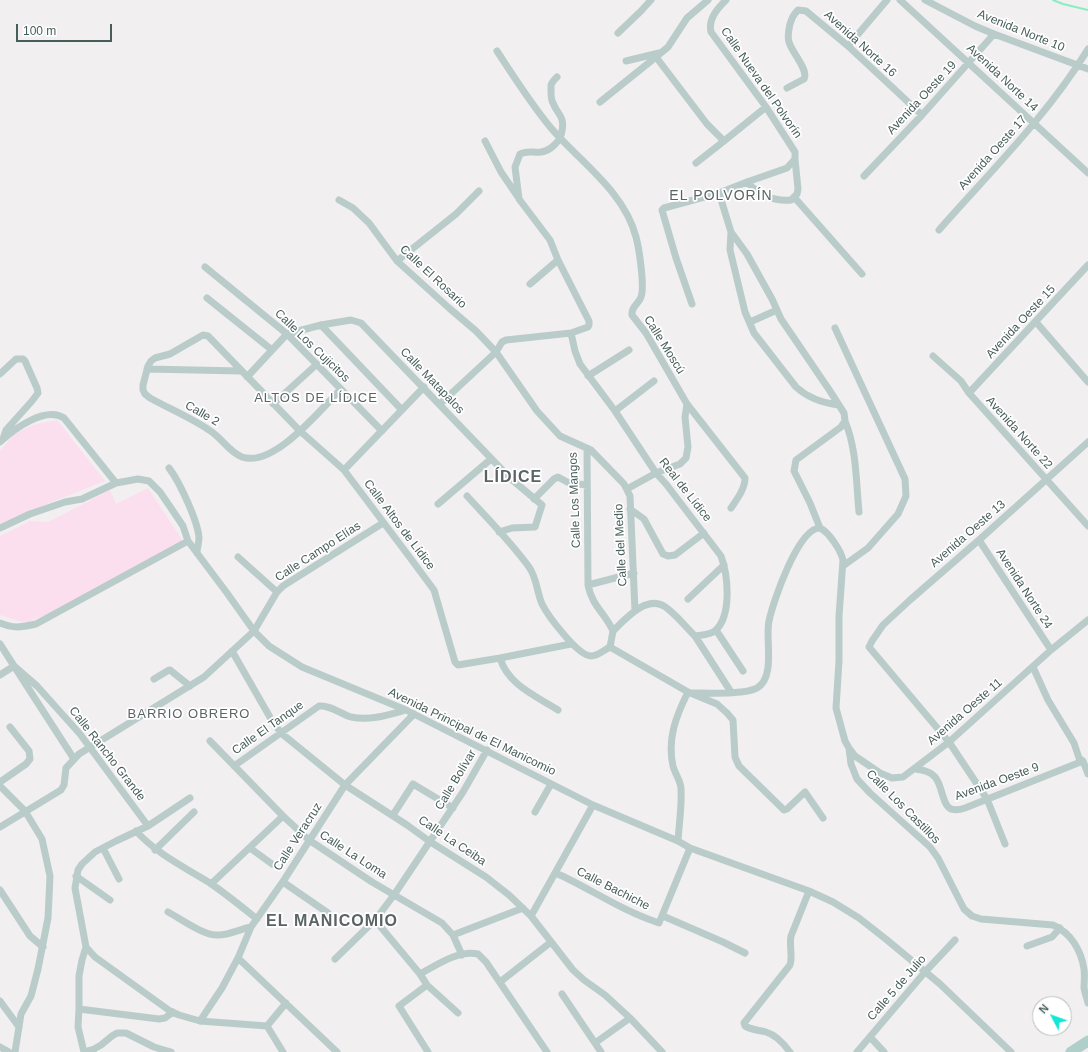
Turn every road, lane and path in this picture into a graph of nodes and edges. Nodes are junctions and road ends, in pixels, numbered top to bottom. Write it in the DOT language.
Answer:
graph roads {
  1 [pos="651,0"];
  2 [pos="707,0"];
  3 [pos="726,0"];
  4 [pos="887,0"];
  5 [pos="900,0"];
  6 [pos="925,0"];
  7 [pos="618,33"];
  8 [pos="994,34"];
  9 [pos="848,46"];
  10 [pos="1088,49"];
  11 [pos="497,51"];
  12 [pos="658,55"];
  13 [pos="626,62"];
  14 [pos="969,63"];
  15 [pos="1078,66"];
  16 [pos="1088,69"];
  17 [pos="557,77"];
  18 [pos="787,88"];
  19 [pos="600,102"];
  20 [pos="766,107"];
  21 [pos="922,115"];
  22 [pos="1034,123"];
  23 [pos="560,138"];
  24 [pos="485,141"];
  25 [pos="724,141"];
  26 [pos="795,159"];
  27 [pos="696,163"];
  28 [pos="1088,173"];
  29 [pos="864,176"];
  30 [pos="747,182"];
  31 [pos="479,191"];
  32 [pos="719,193"];
  33 [pos="794,197"];
  34 [pos="519,199"];
  35 [pos="339,200"];
  36 [pos="939,230"];
  37 [pos="732,232"];
  38 [pos="558,260"];
  39 [pos="397,261"];
  40 [pos="1088,265"];
  41 [pos="205,267"];
  42 [pos="862,274"];
  43 [pos="530,284"];
  44 [pos="207,298"];
  45 [pos="692,304"];
  46 [pos="777,310"];
  47 [pos="750,322"];
  48 [pos="1036,322"];
  49 [pos="321,325"];
  50 [pos="835,328"];
  51 [pos="571,333"];
  52 [pos="288,334"];
  53 [pos="272,350"];
  54 [pos="629,350"];
  55 [pos="496,352"];
  56 [pos="933,356"];
  57 [pos="317,364"];
  58 [pos="147,369"];
  59 [pos="241,371"];
  60 [pos="0,374"];
  61 [pos="588,376"];
  62 [pos="247,377"];
  63 [pos="654,381"];
  64 [pos="1088,382"];
  65 [pos="424,388"];
  66 [pos="341,389"];
  67 [pos="969,393"];
  68 [pos="273,404"];
  69 [pos="440,404"];
  70 [pos="687,404"];
  71 [pos="838,405"];
  72 [pos="402,410"];
  73 [pos="614,411"];
  74 [pos="845,421"];
  75 [pos="300,431"];
  76 [pos="382,431"];
  77 [pos="2,441"];
  78 [pos="1088,442"];
  79 [pos="587,448"];
  80 [pos="491,459"];
  81 [pos="169,468"];
  82 [pos="344,470"];
  83 [pos="656,473"];
  84 [pos="1046,480"];
  85 [pos="116,483"];
  86 [pos="587,485"];
  87 [pos="627,489"];
  88 [pos="467,496"];
  89 [pos="534,499"];
  90 [pos="438,504"];
  91 [pos="731,508"];
  92 [pos="630,509"];
  93 [pos="859,512"];
  94 [pos="383,523"];
  95 [pos="1088,526"];
  96 [pos="0,528"];
  97 [pos="820,528"];
  98 [pos="499,532"];
  99 [pos="704,533"];
  100 [pos="980,540"];
  101 [pos="188,541"];
  102 [pos="197,553"];
  103 [pos="238,557"];
  104 [pos="724,565"];
  105 [pos="843,566"];
  106 [pos="634,573"];
  107 [pos="588,585"];
  108 [pos="277,592"];
  109 [pos="688,599"];
  110 [pos="636,611"];
  111 [pos="1088,620"];
  112 [pos="0,623"];
  113 [pos="716,630"];
  114 [pos="254,631"];
  115 [pos="613,631"];
  116 [pos="695,636"];
  117 [pos="0,644"];
  118 [pos="571,644"];
  119 [pos="610,647"];
  120 [pos="1051,650"];
  121 [pos="232,651"];
  122 [pos="500,658"];
  123 [pos="14,666"];
  124 [pos="1034,667"];
  125 [pos="743,671"];
  126 [pos="0,675"];
  127 [pos="154,679"];
  128 [pos="190,686"];
  129 [pos="688,692"];
  130 [pos="731,692"];
  131 [pos="406,710"];
  132 [pos="558,710"];
  133 [pos="414,714"];
  134 [pos="10,727"];
  135 [pos="281,732"];
  136 [pos="210,741"];
  137 [pos="949,742"];
  138 [pos="90,747"];
  139 [pos="849,748"];
  140 [pos="487,750"];
  141 [pos="74,759"];
  142 [pos="1083,761"];
  143 [pos="234,766"];
  144 [pos="914,769"];
  145 [pos="1088,774"];
  146 [pos="0,782"];
  147 [pos="550,784"];
  148 [pos="345,785"];
  149 [pos="0,786"];
  150 [pos="190,798"];
  151 [pos="987,799"];
  152 [pos="593,805"];
  153 [pos="453,808"];
  154 [pos="25,811"];
  155 [pos="194,812"];
  156 [pos="535,812"];
  157 [pos="393,815"];
  158 [pos="282,816"];
  159 [pos="823,818"];
  160 [pos="148,826"];
  161 [pos="0,828"];
  162 [pos="136,832"];
  163 [pos="309,840"];
  164 [pos="429,841"];
  165 [pos="678,841"];
  166 [pos="1005,844"];
  167 [pos="103,848"];
  168 [pos="250,848"];
  169 [pos="690,848"];
  170 [pos="155,850"];
  171 [pos="272,864"];
  172 [pos="556,873"];
  173 [pos="76,876"];
  174 [pos="119,879"];
  175 [pos="282,882"];
  176 [pos="211,884"];
  177 [pos="0,890"];
  178 [pos="809,891"];
  179 [pos="394,895"];
  180 [pos="110,900"];
  181 [pos="523,908"];
  182 [pos="168,912"];
  183 [pos="328,913"];
  184 [pos="531,916"];
  185 [pos="663,916"];
  186 [pos="257,919"];
  187 [pos="375,920"];
  188 [pos="251,927"];
  189 [pos="1060,928"];
  190 [pos="453,935"];
  191 [pos="955,940"];
  192 [pos="551,942"];
  193 [pos="1027,946"];
  194 [pos="43,947"];
  195 [pos="86,947"];
  196 [pos="744,953"];
  197 [pos="462,955"];
  198 [pos="238,958"];
  199 [pos="335,958"];
  200 [pos="925,972"];
  201 [pos="420,974"];
  202 [pos="500,982"];
  203 [pos="428,985"];
  204 [pos="562,994"];
  205 [pos="0,1001"];
  206 [pos="286,1003"];
  207 [pos="1088,1004"];
  208 [pos="78,1009"];
  209 [pos="173,1012"];
  210 [pos="458,1013"];
  211 [pos="630,1018"];
  212 [pos="200,1022"];
  213 [pos="267,1026"];
  214 [pos="19,1027"];
  215 [pos="870,1037"];
  216 [pos="1088,1041"];
  217 [pos="595,1043"];
  218 [pos="0,1047"];
  219 [pos="9,1052"];
  220 [pos="15,1052"];
  221 [pos="84,1052"];
  222 [pos="171,1052"];
  223 [pos="283,1052"];
  224 [pos="337,1052"];
  225 [pos="428,1052"];
  226 [pos="547,1052"];
  227 [pos="601,1052"];
  228 [pos="662,1052"];
  229 [pos="790,1052"];
  230 [pos="857,1052"];
  231 [pos="884,1052"];
  232 [pos="1011,1052"];
  233 [pos="1070,1052"];
  1 -- 7 [label="street"];
  2 -- 12 [label="street"];
  3 -- 20 [label="street, Calle Nueva del Polvorín"];
  4 -- 9 [label="street"];
  5 -- 14 [label="street, Avenida Norte 14"];
  6 -- 8 [label="street, Avenida Norte 10"];
  8 -- 14 [label="street, Avenida Oeste 19"];
  8 -- 15 [label="street, Avenida Norte 10"];
  9 -- 18 [label="street, Avenida Norte 16"];
  9 -- 21 [label="street, Avenida Norte 16"];
  10 -- 15 [label="street, Avenida Oeste 17"];
  11 -- 23 [label="street, Calle Moscú"];
  12 -- 13 [label="street"];
  12 -- 19 [label="street"];
  12 -- 25 [label="street"];
  14 -- 21 [label="street, Avenida Oeste 19"];
  14 -- 22 [label="street, Avenida Norte 14"];
  15 -- 16 [label="street, Avenida Norte 10"];
  15 -- 22 [label="street, Avenida Oeste 17"];
  17 -- 23 [label="street"];
  20 -- 25 [label="street"];
  20 -- 26 [label="street, Calle Nueva del Polvorín"];
  21 -- 29 [label="street, Avenida Oeste 19"];
  22 -- 28 [label="street, Avenida Norte 14"];
  22 -- 36 [label="street, Avenida Oeste 17"];
  23 -- 34 [label="street"];
  23 -- 70 [label="street, Calle Moscú"];
  24 -- 34 [label="street"];
  25 -- 27 [label="street"];
  26 -- 30 [label="street"];
  26 -- 33 [label="street, Calle Nueva del Polvorín"];
  30 -- 32 [label="street"];
  30 -- 33 [label="street"];
  31 -- 39 [label="street"];
  32 -- 37 [label="street"];
  32 -- 45 [label="street"];
  33 -- 42 [label="street"];
  34 -- 38 [label="street"];
  35 -- 39 [label="street, Calle El Rosario"];
  37 -- 46 [label="street"];
  37 -- 47 [label="street"];
  38 -- 43 [label="street"];
  38 -- 51 [label="street"];
  39 -- 55 [label="street, Calle El Rosario"];
  40 -- 48 [label="street, Avenida Oeste 15"];
  41 -- 52 [label="street, Calle Los Cujicitos"];
  44 -- 53 [label="street"];
  46 -- 47 [label="street"];
  46 -- 71 [label="street"];
  47 -- 71 [label="street"];
  48 -- 64 [label="street"];
  48 -- 67 [label="street, Avenida Oeste 15"];
  49 -- 52 [label="street, Calle Matapalos"];
  49 -- 65 [label="street, Calle Matapalos"];
  49 -- 72 [label="street"];
  50 -- 105 [label="street"];
  51 -- 55 [label="street"];
  51 -- 61 [label="street, Real de Lídice"];
  52 -- 53 [label="street, Calle Matapalos"];
  52 -- 57 [label="street, Calle Los Cujicitos"];
  53 -- 62 [label="street, Calle Matapalos"];
  54 -- 61 [label="street"];
  55 -- 69 [label="street"];
  55 -- 79 [label="street, Calle Los Mangos"];
  56 -- 67 [label="street, Avenida Norte 22"];
  57 -- 66 [label="street, Calle Los Cujicitos"];
  57 -- 68 [label="street"];
  58 -- 59 [label="street"];
  58 -- 59 [label="street, Calle Altos de Lídice"];
  58 -- 75 [label="street, Calle 2"];
  59 -- 62 [label="street, Calle Altos de Lídice"];
  60 -- 77 [label="street"];
  61 -- 73 [label="street, Real de Lídice"];
  62 -- 68 [label="street, Calle Altos de Lídice"];
  63 -- 73 [label="street"];
  65 -- 69 [label="street, Calle Matapalos"];
  65 -- 72 [label="street"];
  66 -- 75 [label="street, Calle 2"];
  66 -- 76 [label="street, Calle Los Cujicitos"];
  67 -- 84 [label="street, Avenida Norte 22"];
  68 -- 75 [label="street, Calle Altos de Lídice"];
  69 -- 80 [label="street, Calle Matapalos"];
  70 -- 83 [label="street"];
  70 -- 91 [label="street, Calle Moscú"];
  71 -- 74 [label="street"];
  72 -- 76 [label="street"];
  73 -- 83 [label="street, Real de Lídice"];
  74 -- 93 [label="street"];
  74 -- 97 [label="street, Calle Los Castillos"];
  75 -- 82 [label="street, Calle Altos de Lídice"];
  76 -- 82 [label="street"];
  77 -- 85 [label="street"];
  78 -- 84 [label="street, Avenida Oeste 13"];
  79 -- 86 [label="street, Calle Los Mangos"];
  79 -- 87 [label="street, Calle del Medio"];
  80 -- 89 [label="street, Calle Matapalos"];
  80 -- 90 [label="street"];
  81 -- 102 [label="street"];
  82 -- 94 [label="street, Calle Altos de Lídice"];
  83 -- 87 [label="street"];
  83 -- 99 [label="street, Real de Lídice"];
  84 -- 95 [label="street, Avenida Norte 22"];
  84 -- 100 [label="street, Avenida Oeste 13"];
  85 -- 96 [label="street, Avenida Principal de El Manicomio"];
  85 -- 101 [label="street, Avenida Principal de El Manicomio"];
  86 -- 89 [label="street"];
  86 -- 107 [label="street, Calle Los Mangos"];
  87 -- 92 [label="street, Calle del Medio"];
  88 -- 98 [label="street"];
  89 -- 98 [label="street"];
  92 -- 99 [label="street"];
  92 -- 106 [label="street, Calle del Medio"];
  94 -- 108 [label="street, Calle Campo Elías"];
  94 -- 122 [label="street, Calle Altos de Lídice"];
  97 -- 105 [label="street, Calle Los Castillos"];
  97 -- 130 [label="street"];
  98 -- 118 [label="street"];
  99 -- 104 [label="street, Real de Lídice"];
  100 -- 120 [label="street, Avenida Norte 24"];
  100 -- 137 [label="street, Avenida Oeste 13"];
  101 -- 102 [label="street, Avenida Principal de El Manicomio"];
  101 -- 112 [label="street"];
  102 -- 114 [label="street, Avenida Principal de El Manicomio"];
  103 -- 108 [label="street"];
  104 -- 109 [label="street"];
  104 -- 113 [label="street, Real de Lídice"];
  105 -- 139 [label="street, Calle Los Castillos"];
  106 -- 107 [label="street"];
  106 -- 110 [label="street, Calle del Medio"];
  107 -- 115 [label="street, Calle Los Mangos"];
  108 -- 114 [label="street, Calle Campo Elías"];
  110 -- 115 [label="street"];
  110 -- 116 [label="street"];
  111 -- 120 [label="street, Avenida Oeste 11"];
  113 -- 116 [label="street"];
  113 -- 125 [label="street"];
  114 -- 121 [label="street, Calle Campo Elías"];
  114 -- 131 [label="street, Avenida Principal de El Manicomio"];
  115 -- 119 [label="street"];
  116 -- 130 [label="street"];
  117 -- 123 [label="street, Calle Rancho Grande"];
  118 -- 119 [label="street"];
  118 -- 122 [label="street, Calle Altos de Lídice"];
  119 -- 129 [label="street"];
  120 -- 124 [label="street, Avenida Oeste 11"];
  121 -- 128 [label="street, Calle Campo Elías"];
  121 -- 135 [label="street, Calle La Ceiba"];
  122 -- 132 [label="street"];
  123 -- 126 [label="street"];
  123 -- 138 [label="street, Calle Rancho Grande"];
  123 -- 141 [label="street"];
  124 -- 137 [label="street, Avenida Oeste 11"];
  124 -- 142 [label="street"];
  127 -- 128 [label="street"];
  128 -- 138 [label="street, Calle Campo Elías"];
  129 -- 130 [label="street"];
  129 -- 159 [label="street"];
  129 -- 165 [label="street"];
  131 -- 133 [label="street, Avenida Principal de El Manicomio"];
  131 -- 135 [label="street, Calle El Tanque"];
  133 -- 140 [label="street, Avenida Principal de El Manicomio"];
  133 -- 148 [label="street, Calle Veracruz"];
  134 -- 146 [label="street"];
  135 -- 143 [label="street, Calle El Tanque"];
  135 -- 148 [label="street, Calle La Ceiba"];
  136 -- 143 [label="street, Calle La Loma"];
  137 -- 144 [label="street, Avenida Oeste 11"];
  137 -- 151 [label="street"];
  138 -- 141 [label="street, Calle Campo Elías"];
  138 -- 160 [label="street, Calle Rancho Grande"];
  139 -- 144 [label="street, Avenida Oeste 11"];
  139 -- 189 [label="street, Calle Los Castillos"];
  140 -- 147 [label="street, Avenida Principal de El Manicomio"];
  140 -- 153 [label="street, Calle Bolívar"];
  141 -- 154 [label="street, Calle Campo Elías"];
  142 -- 145 [label="street"];
  142 -- 151 [label="street, Avenida Oeste 9"];
  143 -- 158 [label="street, Calle La Loma"];
  144 -- 151 [label="street, Avenida Oeste 9"];
  147 -- 152 [label="street, Avenida Principal de El Manicomio"];
  147 -- 156 [label="street"];
  148 -- 157 [label="street, Calle La Ceiba"];
  148 -- 163 [label="street, Calle Veracruz"];
  149 -- 154 [label="street"];
  150 -- 160 [label="street"];
  151 -- 166 [label="street"];
  152 -- 165 [label="street, Avenida Principal de El Manicomio"];
  152 -- 172 [label="street"];
  153 -- 157 [label="street"];
  153 -- 164 [label="street, Calle Bolívar"];
  154 -- 161 [label="street, Calle Campo Elías"];
  154 -- 194 [label="street"];
  155 -- 170 [label="street"];
  157 -- 164 [label="street, Calle La Ceiba"];
  158 -- 163 [label="street, Calle La Loma"];
  158 -- 168 [label="street"];
  160 -- 162 [label="street"];
  162 -- 167 [label="street"];
  162 -- 170 [label="street"];
  163 -- 175 [label="street, Calle Veracruz"];
  163 -- 179 [label="street, Calle La Loma"];
  164 -- 179 [label="street, Calle Bolívar"];
  164 -- 181 [label="street, Calle La Ceiba"];
  165 -- 169 [label="street, Avenida Principal de El Manicomio"];
  167 -- 173 [label="street"];
  167 -- 174 [label="street"];
  168 -- 171 [label="street"];
  168 -- 176 [label="street"];
  169 -- 178 [label="street, Avenida Principal de El Manicomio"];
  169 -- 185 [label="street"];
  170 -- 176 [label="street"];
  172 -- 184 [label="street"];
  172 -- 185 [label="street, Calle Bachiche"];
  173 -- 180 [label="street"];
  173 -- 195 [label="street"];
  175 -- 183 [label="street"];
  175 -- 186 [label="street, Calle Veracruz"];
  176 -- 186 [label="street"];
  177 -- 194 [label="street"];
  178 -- 200 [label="street, Avenida Principal de El Manicomio"];
  178 -- 229 [label="street"];
  179 -- 187 [label="street, Calle Bolívar"];
  179 -- 190 [label="street, Calle La Loma"];
  181 -- 184 [label="street, Calle La Ceiba"];
  181 -- 190 [label="street"];
  182 -- 188 [label="street"];
  184 -- 192 [label="street, Calle La Ceiba"];
  185 -- 196 [label="street"];
  186 -- 188 [label="street, Calle Veracruz"];
  187 -- 199 [label="street, Calle Bolívar"];
  187 -- 201 [label="street"];
  188 -- 198 [label="street, Calle Veracruz"];
  189 -- 193 [label="street"];
  189 -- 207 [label="street"];
  190 -- 197 [label="street, Calle La Loma"];
  191 -- 200 [label="street, Calle 5 de Julio"];
  192 -- 202 [label="street"];
  192 -- 211 [label="street, Calle La Ceiba"];
  194 -- 214 [label="street"];
  195 -- 208 [label="street"];
  195 -- 209 [label="street"];
  197 -- 201 [label="street"];
  197 -- 202 [label="street"];
  198 -- 206 [label="street"];
  198 -- 212 [label="street, Calle Veracruz"];
  200 -- 215 [label="street, Calle 5 de Julio"];
  200 -- 232 [label="street, Avenida Principal de El Manicomio"];
  201 -- 203 [label="street"];
  202 -- 226 [label="street"];
  203 -- 210 [label="street"];
  203 -- 225 [label="street"];
  204 -- 217 [label="street"];
  205 -- 214 [label="street"];
  206 -- 213 [label="street"];
  206 -- 224 [label="street"];
  208 -- 209 [label="street"];
  208 -- 221 [label="street"];
  209 -- 212 [label="street"];
  211 -- 217 [label="street"];
  211 -- 228 [label="street, Calle La Ceiba"];
  212 -- 213 [label="street"];
  213 -- 223 [label="street"];
  214 -- 220 [label="street"];
  215 -- 230 [label="street, Calle 5 de Julio"];
  215 -- 231 [label="street"];
  216 -- 233 [label="main road"];
  217 -- 227 [label="street"];
  218 -- 219 [label="street"];
  221 -- 222 [label="street"];
}
